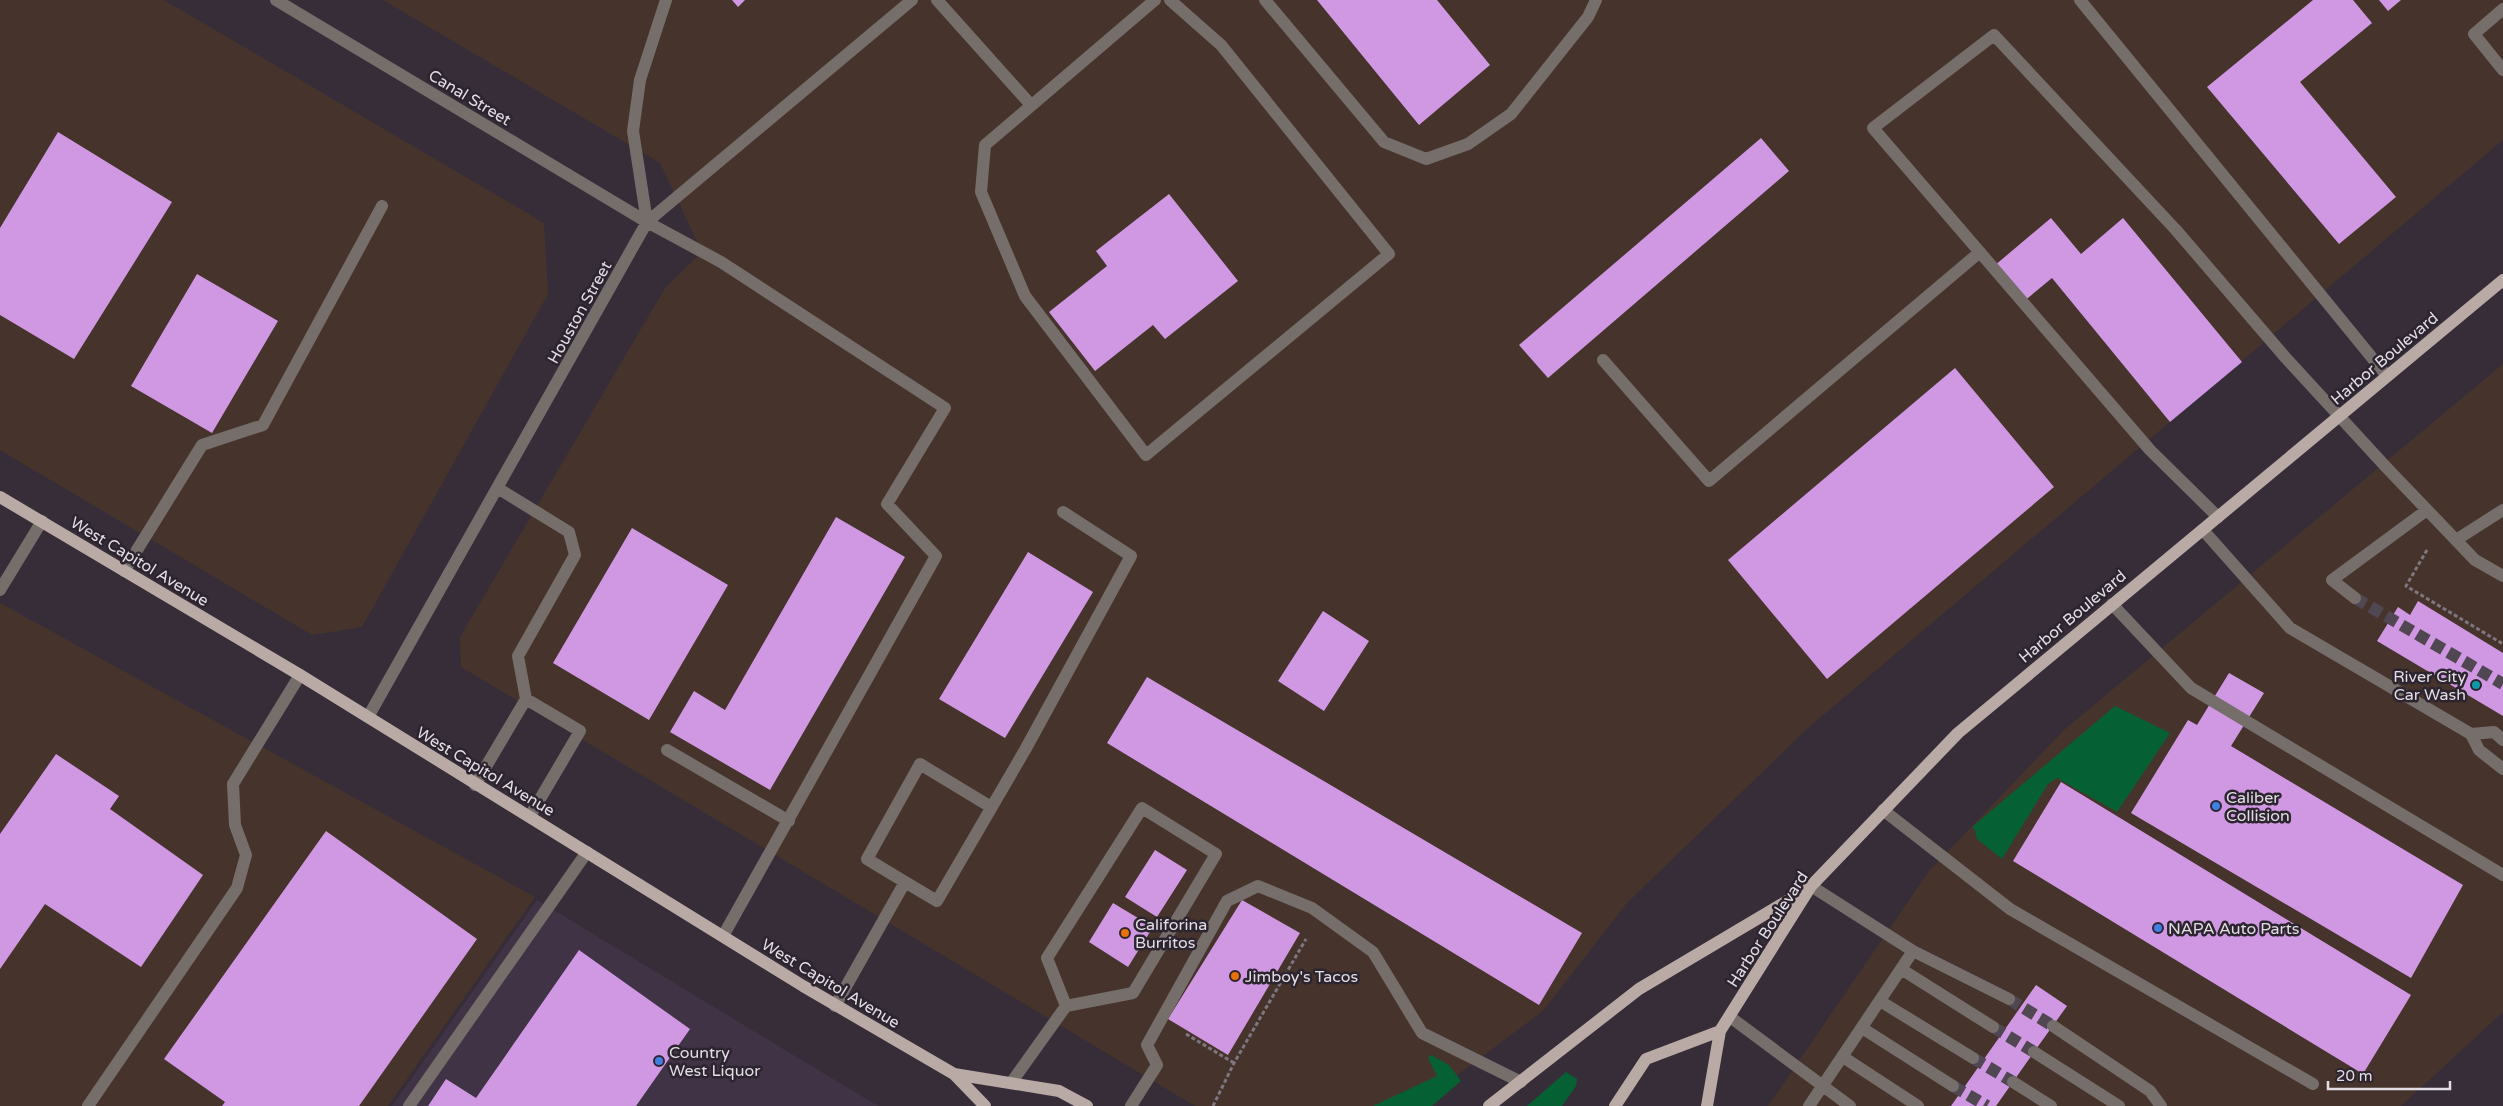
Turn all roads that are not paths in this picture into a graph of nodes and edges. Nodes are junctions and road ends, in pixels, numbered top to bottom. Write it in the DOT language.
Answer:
graph roads {
  1 [pos="276,0"];
  2 [pos="666,0"];
  3 [pos="912,0"];
  4 [pos="937,0"];
  5 [pos="1155,0"];
  6 [pos="1170,0"];
  7 [pos="1265,0"];
  8 [pos="1596,0"];
  9 [pos="2080,0"];
  10 [pos="2503,9"];
  11 [pos="2503,70"];
  12 [pos="1031,105"];
  13 [pos="382,206"];
  14 [pos="648,222"];
  15 [pos="1980,252"];
  16 [pos="2503,280"];
  17 [pos="1603,360"];
  18 [pos="2387,376"];
  19 [pos="2339,416"];
  20 [pos="498,489"];
  21 [pos="0,497"];
  22 [pos="2427,510"];
  23 [pos="2503,510"];
  24 [pos="1063,512"];
  25 [pos="2218,517"];
  26 [pos="42,521"];
  27 [pos="2203,530"];
  28 [pos="2460,544"];
  29 [pos="124,571"];
  30 [pos="2503,576"];
  31 [pos="0,590"];
  32 [pos="2355,598"];
  33 [pos="2112,604"];
  34 [pos="300,675"];
  35 [pos="526,699"];
  36 [pos="368,717"];
  37 [pos="2471,734"];
  38 [pos="2503,740"];
  39 [pos="667,750"];
  40 [pos="2503,769"];
  41 [pos="475,785"];
  42 [pos="991,807"];
  43 [pos="1883,810"];
  44 [pos="530,816"];
  45 [pos="789,821"];
  46 [pos="587,852"];
  47 [pos="2503,875"];
  48 [pos="906,882"];
  49 [pos="1811,886"];
  50 [pos="723,936"];
  51 [pos="1913,951"];
  52 [pos="1901,969"];
  53 [pos="2009,999"];
  54 [pos="1880,1001"];
  55 [pos="836,1006"];
  56 [pos="1066,1006"];
  57 [pos="1730,1017"];
  58 [pos="2052,1026"];
  59 [pos="1992,1027"];
  60 [pos="1862,1028"];
  61 [pos="1720,1031"];
  62 [pos="2034,1052"];
  63 [pos="1843,1057"];
  64 [pos="1973,1058"];
  65 [pos="954,1074"];
  66 [pos="1521,1082"];
  67 [pos="2013,1082"];
  68 [pos="1011,1083"];
  69 [pos="2313,1084"];
  70 [pos="1822,1086"];
  71 [pos="1954,1086"];
  72 [pos="88,1106"];
  73 [pos="409,1106"];
  74 [pos="985,1106"];
  75 [pos="1087,1106"];
  76 [pos="1131,1106"];
  77 [pos="1489,1106"];
  78 [pos="1615,1106"];
  79 [pos="1707,1106"];
  80 [pos="1809,1106"];
  81 [pos="1850,1106"];
  82 [pos="1918,1106"];
  83 [pos="2051,1106"];
  84 [pos="2119,1106"];
  85 [pos="2162,1106"];
  1 -- 14 [label="street, Canal Street"];
  2 -- 14 [label="street"];
  3 -- 14 [label="street, Houston Street"];
  4 -- 12 [label="street"];
  5 -- 12 [label="street"];
  6 -- 12 [label="street"];
  7 -- 8 [label="street"];
  9 -- 18 [label="street"];
  10 -- 11 [label="street"];
  13 -- 29 [label="street"];
  14 -- 20 [label="street, Houston Street"];
  14 -- 45 [label="street, Canal Street"];
  15 -- 17 [label="street"];
  15 -- 19 [label="street"];
  15 -- 25 [label="street"];
  16 -- 18 [label="main road, Harbor Boulevard"];
  18 -- 19 [label="main road, Harbor Boulevard"];
  19 -- 22 [label="street"];
  19 -- 25 [label="main road, Harbor Boulevard"];
  20 -- 35 [label="street"];
  20 -- 36 [label="street, Houston Street"];
  21 -- 26 [label="main road, West Capitol Avenue"];
  22 -- 28 [label="street"];
  22 -- 32 [label="street"];
  23 -- 28 [label="street"];
  24 -- 42 [label="street"];
  25 -- 27 [label="main road, Harbor Boulevard"];
  26 -- 29 [label="main road, West Capitol Avenue"];
  26 -- 31 [label="street"];
  27 -- 33 [label="main road, Harbor Boulevard"];
  27 -- 37 [label="street"];
  28 -- 30 [label="street"];
  29 -- 34 [label="main road, West Capitol Avenue"];
  33 -- 43 [label="main road, Harbor Boulevard"];
  33 -- 47 [label="street"];
  34 -- 36 [label="main road, West Capitol Avenue"];
  34 -- 72 [label="street"];
  35 -- 41 [label="street"];
  35 -- 44 [label="street"];
  36 -- 41 [label="main road, West Capitol Avenue"];
  37 -- 38 [label="street"];
  37 -- 40 [label="street"];
  39 -- 45 [label="street"];
  41 -- 44 [label="main road, West Capitol Avenue"];
  42 -- 48 [label="street"];
  42 -- 48 [label="street"];
  43 -- 49 [label="main road, Harbor Boulevard"];
  43 -- 69 [label="street"];
  44 -- 46 [label="main road, West Capitol Avenue"];
  45 -- 50 [label="street"];
  46 -- 50 [label="main road, West Capitol Avenue"];
  46 -- 73 [label="street"];
  48 -- 55 [label="street"];
  49 -- 51 [label="street"];
  49 -- 57 [label="main road, Harbor Boulevard"];
  49 -- 66 [label="main road"];
  50 -- 55 [label="main road, West Capitol Avenue"];
  51 -- 52 [label="street"];
  51 -- 53 [label="street"];
  52 -- 54 [label="street"];
  52 -- 59 [label="street"];
  54 -- 60 [label="street"];
  54 -- 64 [label="street"];
  55 -- 65 [label="main road, West Capitol Avenue"];
  56 -- 56 [label="street"];
  56 -- 68 [label="street"];
  57 -- 61 [label="main road, Harbor Boulevard"];
  57 -- 70 [label="street"];
  58 -- 85 [label="street"];
  60 -- 63 [label="street"];
  60 -- 71 [label="street"];
  61 -- 78 [label="main road"];
  61 -- 79 [label="main road, Harbor Boulevard"];
  62 -- 84 [label="street"];
  63 -- 70 [label="street"];
  63 -- 82 [label="street"];
  65 -- 68 [label="main road, West Capitol Avenue"];
  65 -- 74 [label="main road, West Capitol Avenue"];
  66 -- 76 [label="street"];
  66 -- 77 [label="main road"];
  67 -- 83 [label="street"];
  68 -- 75 [label="main road, West Capitol Avenue"];
  70 -- 80 [label="street"];
  70 -- 81 [label="street"];
}
